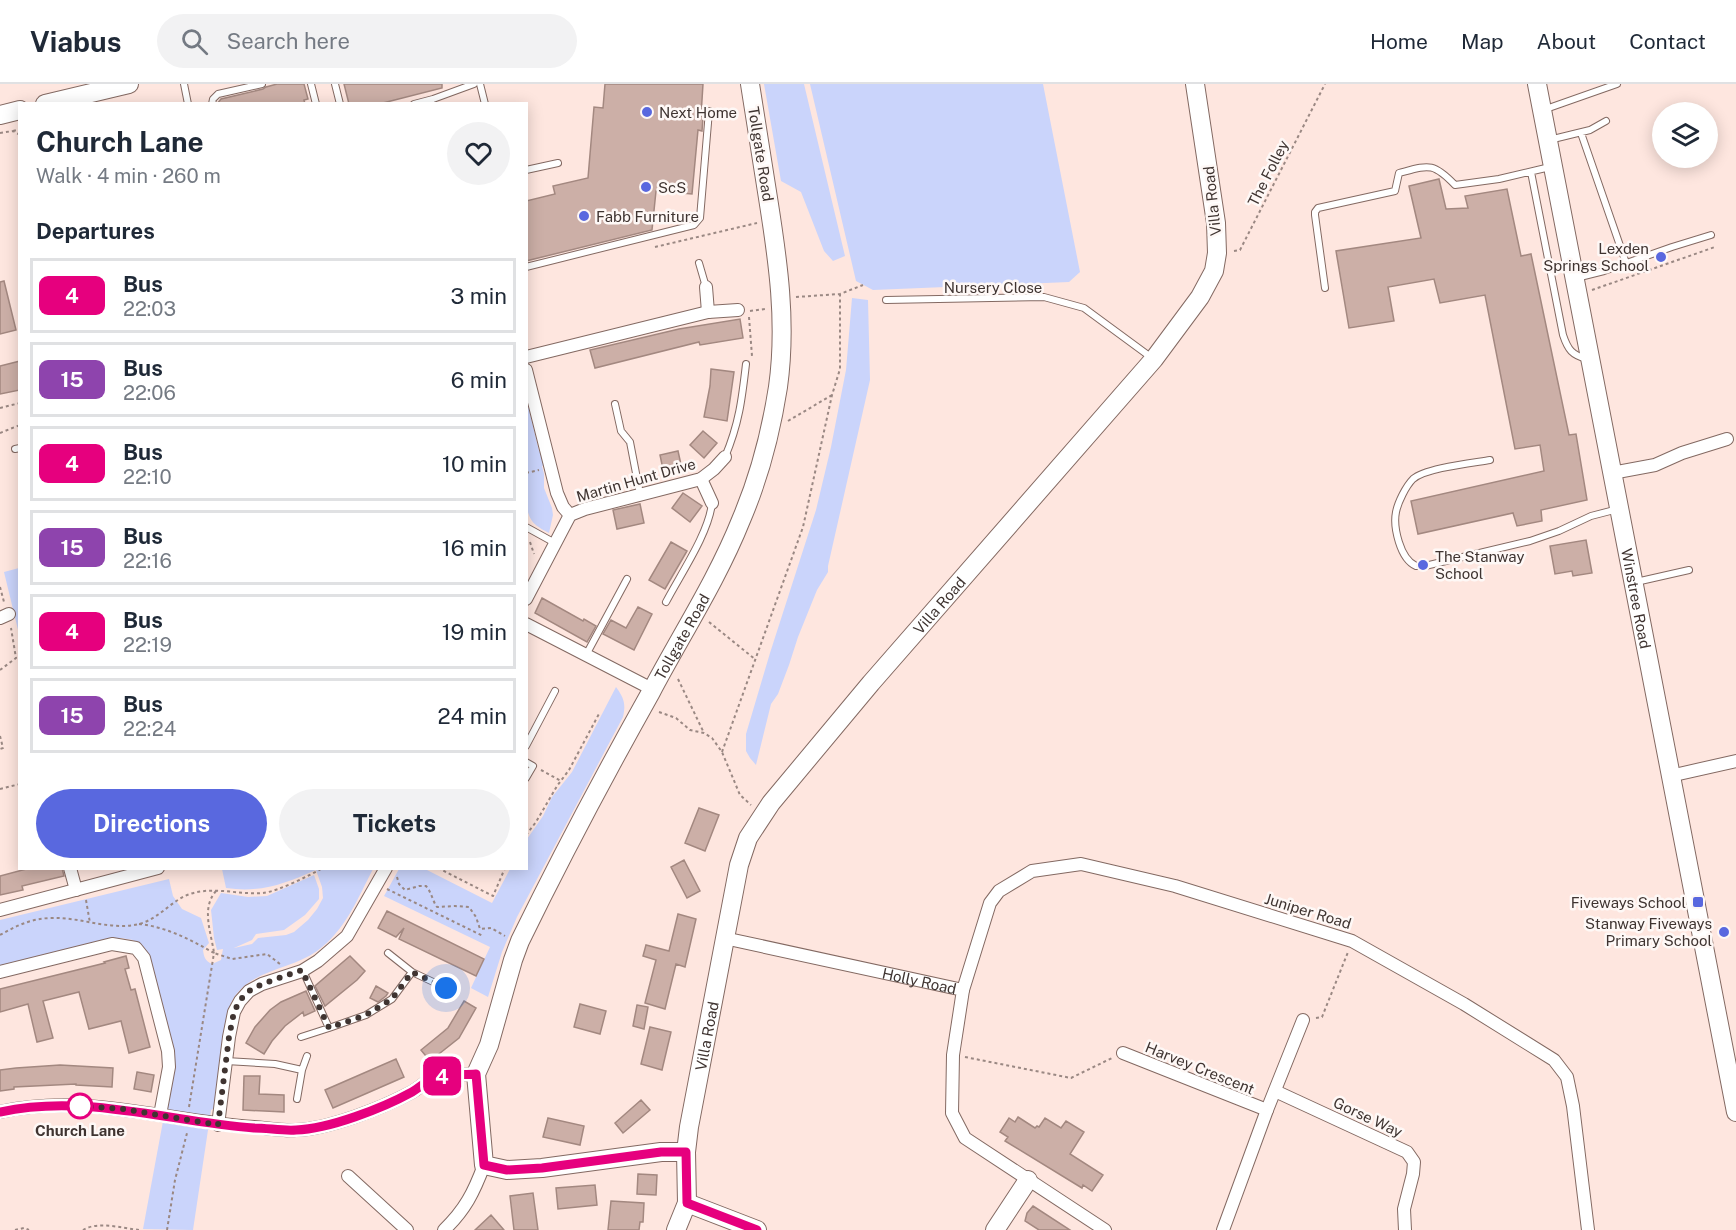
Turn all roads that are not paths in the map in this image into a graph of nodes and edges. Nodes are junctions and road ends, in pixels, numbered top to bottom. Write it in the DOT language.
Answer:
graph roads {
  1 [pos="129,84"];
  2 [pos="184,84"];
  3 [pos="262,84"];
  4 [pos="311,84"];
  5 [pos="335,84"];
  6 [pos="450,84"];
  7 [pos="474,84"];
  8 [pos="480,84"];
  9 [pos="750,84"];
  10 [pos="1195,84"];
  11 [pos="1538,84"];
  12 [pos="1617,84"];
  13 [pos="453,93"];
  14 [pos="53,102"];
  15 [pos="188,102"];
  16 [pos="212,102"];
  17 [pos="316,102"];
  18 [pos="340,102"];
  19 [pos="421,102"];
  20 [pos="484,102"];
  21 [pos="18,110"];
  22 [pos="1542,110"];
  23 [pos="709,111"];
  24 [pos="0,115"];
  25 [pos="1606,121"];
  26 [pos="1581,133"];
  27 [pos="1548,141"];
  28 [pos="558,163"];
  29 [pos="1554,167"];
  30 [pos="528,170"];
  31 [pos="1531,172"];
  32 [pos="1711,235"];
  33 [pos="699,263"];
  34 [pos="1626,263"];
  35 [pos="528,266"];
  36 [pos="1582,284"];
  37 [pos="706,287"];
  38 [pos="1325,288"];
  39 [pos="886,300"];
  40 [pos="738,310"];
  41 [pos="708,312"];
  42 [pos="528,357"];
  43 [pos="1154,359"];
  44 [pos="1591,359"];
  45 [pos="746,364"];
  46 [pos="528,378"];
  47 [pos="615,404"];
  48 [pos="1726,439"];
  49 [pos="725,457"];
  50 [pos="1490,460"];
  51 [pos="1612,473"];
  52 [pos="701,479"];
  53 [pos="640,495"];
  54 [pos="712,503"];
  55 [pos="1619,508"];
  56 [pos="570,515"];
  57 [pos="528,528"];
  58 [pos="555,543"];
  59 [pos="1689,570"];
  60 [pos="627,579"];
  61 [pos="1633,583"];
  62 [pos="528,595"];
  63 [pos="666,602"];
  64 [pos="528,625"];
  65 [pos="586,655"];
  66 [pos="652,689"];
  67 [pos="555,691"];
  68 [pos="528,742"];
  69 [pos="1736,761"];
  70 [pos="528,763"];
  71 [pos="528,775"];
  72 [pos="1670,776"];
  73 [pos="71,870"];
  74 [pos="150,870"];
  75 [pos="384,870"];
  76 [pos="79,889"];
  77 [pos="0,910"];
  78 [pos="724,938"];
  79 [pos="388,954"];
  80 [pos="302,970"];
  81 [pos="0,972"];
  82 [pos="412,972"];
  83 [pos="446,988"];
  84 [pos="963,990"];
  85 [pos="1303,1020"];
  86 [pos="329,1028"];
  87 [pos="301,1037"];
  88 [pos="1123,1053"];
  89 [pos="307,1056"];
  90 [pos="226,1061"];
  91 [pos="302,1070"];
  92 [pos="476,1074"];
  93 [pos="1275,1091"];
  94 [pos="297,1099"];
  95 [pos="1735,1103"];
  96 [pos="1267,1110"];
  97 [pos="0,1112"];
  98 [pos="160,1115"];
  99 [pos="218,1125"];
  100 [pos="686,1152"];
  101 [pos="484,1165"];
  102 [pos="348,1176"];
  103 [pos="1028,1180"];
  104 [pos="687,1203"];
  105 [pos="407,1230"];
  106 [pos="444,1230"];
  107 [pos="676,1230"];
  108 [pos="757,1230"];
  109 [pos="995,1230"];
  110 [pos="1105,1230"];
  111 [pos="1223,1230"];
  112 [pos="1404,1230"];
  113 [pos="1588,1230"];
  1 -- 14 [label="street"];
  2 -- 15 [label="lane"];
  3 -- 16 [label="lane"];
  4 -- 17 [label="lane"];
  5 -- 18 [label="lane"];
  6 -- 13 [label="lane"];
  7 -- 13 [label="lane"];
  8 -- 20 [label="lane"];
  9 -- 66 [label="street, Tollgate Road"];
  10 -- 43 [label="street, Villa Road"];
  11 -- 22 [label="street, Winstree Road"];
  12 -- 22 [label="lane"];
  13 -- 19 [label="lane"];
  21 -- 24 [label="street"];
  22 -- 27 [label="street, Winstree Road"];
  23 -- 35 [label="lane"];
  25 -- 26 [label="lane"];
  26 -- 27 [label="lane"];
  26 -- 34 [label="lane"];
  27 -- 29 [label="street, Winstree Road"];
  28 -- 30 [label="lane"];
  29 -- 31 [label="lane"];
  29 -- 36 [label="street, Winstree Road"];
  31 -- 38 [label="lane"];
  31 -- 44 [label="lane"];
  32 -- 34 [label="lane"];
  33 -- 37 [label="lane"];
  34 -- 36 [label="lane"];
  36 -- 44 [label="street, Winstree Road"];
  37 -- 41 [label="street"];
  39 -- 43 [label="lane, Nursery Close"];
  40 -- 41 [label="street"];
  41 -- 42 [label="street"];
  43 -- 78 [label="street, Villa Road"];
  44 -- 51 [label="street, Winstree Road"];
  45 -- 49 [label="lane"];
  46 -- 56 [label="street"];
  47 -- 53 [label="lane"];
  48 -- 51 [label="street"];
  49 -- 52 [label="street, Martin Hunt Drive"];
  50 -- 55 [label="lane"];
  51 -- 55 [label="street, Winstree Road"];
  52 -- 53 [label="street, Martin Hunt Drive"];
  52 -- 54 [label="street"];
  53 -- 56 [label="street, Martin Hunt Drive"];
  54 -- 63 [label="lane"];
  55 -- 61 [label="street, Winstree Road"];
  56 -- 58 [label="street, Martin Hunt Drive"];
  57 -- 58 [label="lane"];
  58 -- 62 [label="street, Martin Hunt Drive"];
  59 -- 61 [label="lane"];
  60 -- 65 [label="lane"];
  61 -- 72 [label="street, Winstree Road"];
  64 -- 65 [label="street"];
  65 -- 66 [label="street"];
  66 -- 92 [label="street, Tollgate Road"];
  67 -- 68 [label="lane"];
  69 -- 72 [label="street"];
  70 -- 71 [label="lane"];
  72 -- 95 [label="street, Winstree Road"];
  73 -- 76 [label="street"];
  74 -- 76 [label="street"];
  75 -- 80 [label="street"];
  76 -- 77 [label="street"];
  78 -- 84 [label="street, Holly Road"];
  78 -- 100 [label="street, Villa Road"];
  79 -- 82 [label="lane"];
  80 -- 86 [label="lane"];
  80 -- 90 [label="street"];
  81 -- 98 [label="street"];
  82 -- 83 [label="lane"];
  82 -- 86 [label="lane"];
  84 -- 103 [label="street, Holly Road"];
  84 -- 113 [label="street, Juniper Road"];
  85 -- 93 [label="street, Harvey Crescent"];
  86 -- 87 [label="lane"];
  88 -- 96 [label="street, Harvey Crescent"];
  89 -- 91 [label="lane"];
  90 -- 91 [label="lane"];
  90 -- 99 [label="street"];
  91 -- 94 [label="lane"];
  92 -- 99 [label="street"];
  92 -- 101 [label="street, Tollgate Road"];
  93 -- 96 [label="street, Harvey Crescent"];
  93 -- 112 [label="street, Gorse Way"];
  96 -- 111 [label="street, Harvey Crescent"];
  97 -- 98 [label="street"];
  98 -- 99 [label="street"];
  100 -- 101 [label="street"];
  100 -- 104 [label="street, Villa Road"];
  101 -- 106 [label="street"];
  102 -- 105 [label="street"];
  103 -- 109 [label="street"];
  103 -- 110 [label="street, Holly Road"];
  104 -- 107 [label="street"];
  104 -- 108 [label="street"];
}
